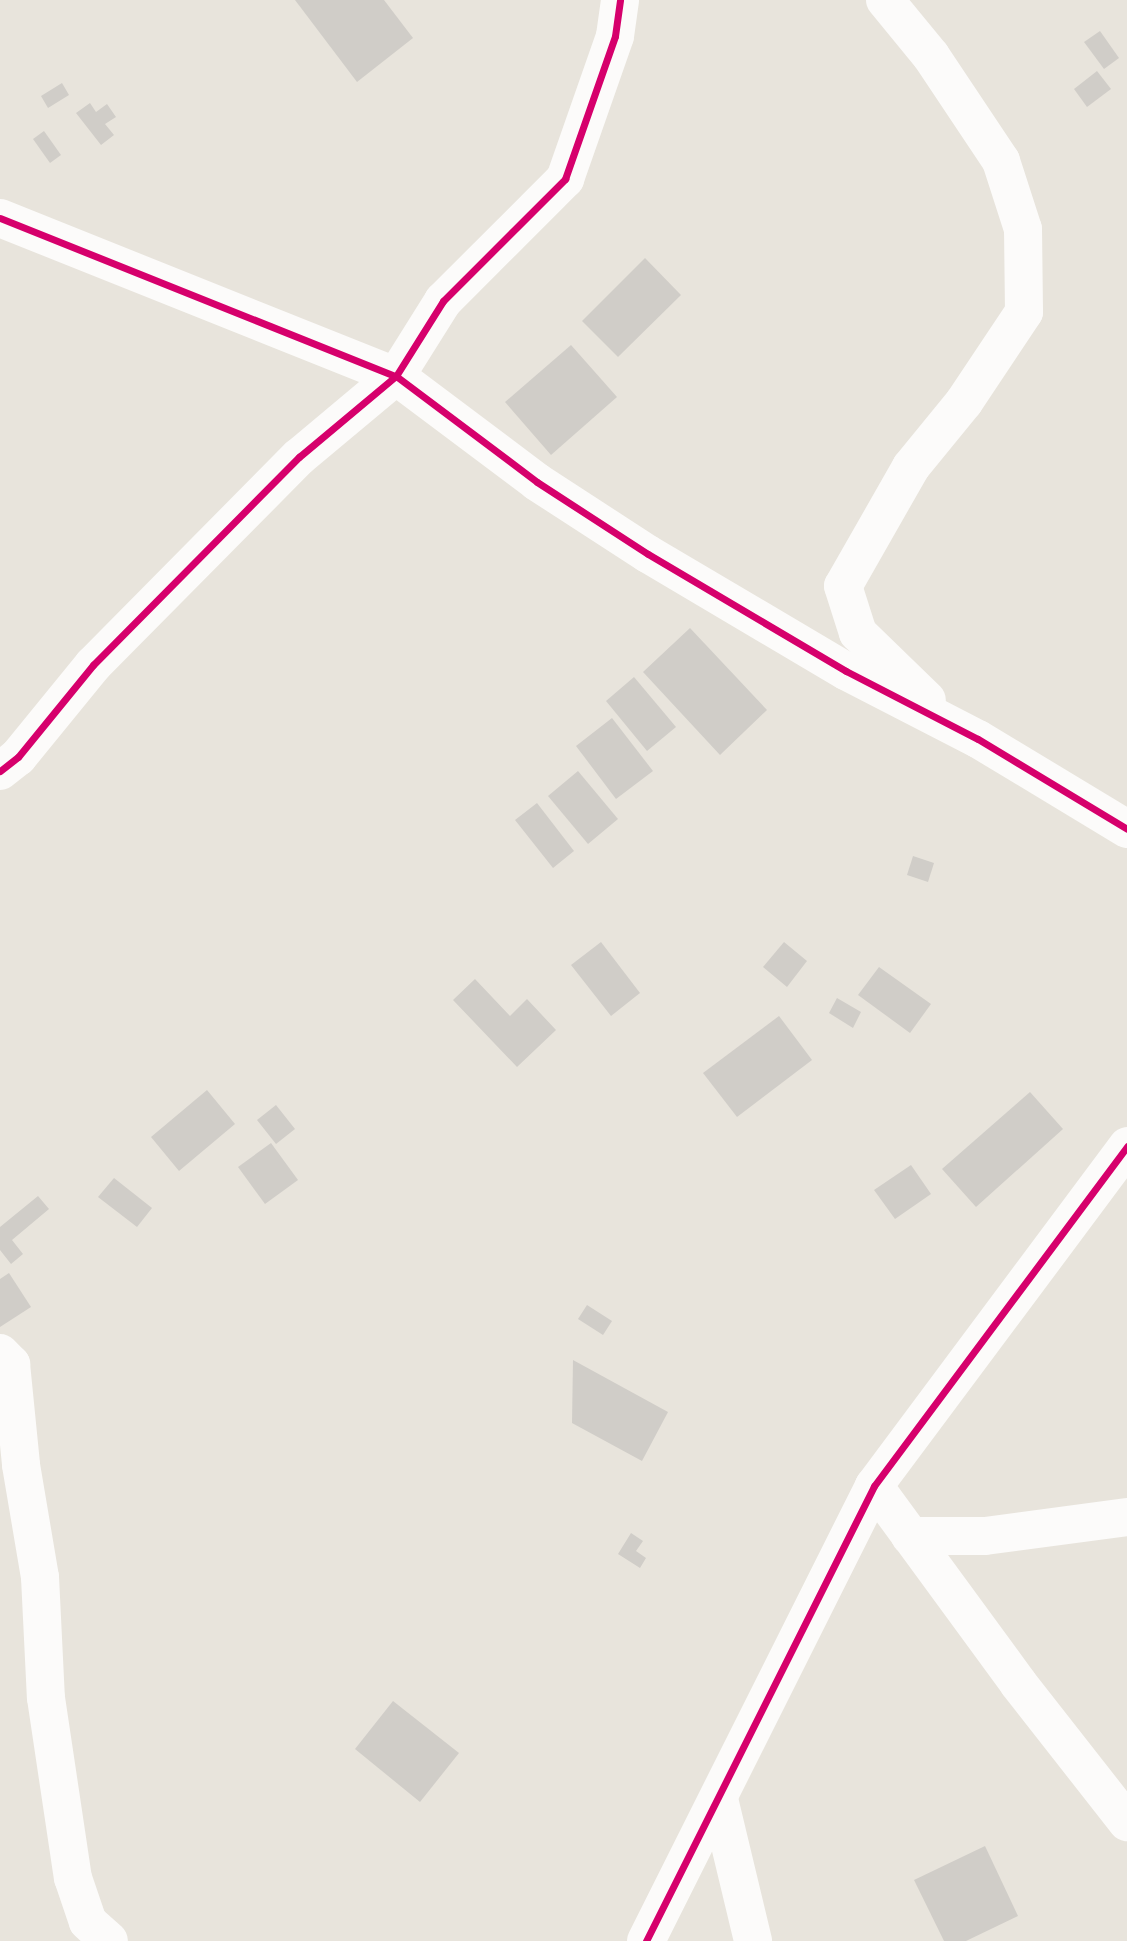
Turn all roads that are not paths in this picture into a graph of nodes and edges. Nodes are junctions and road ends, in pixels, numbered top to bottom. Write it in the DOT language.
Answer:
graph roads {
  1 [pos="620,0"];
  2 [pos="885,0"];
  3 [pos="0,218"];
  4 [pos="396,376"];
  5 [pos="952,725"];
  6 [pos="0,771"];
  7 [pos="1127,829"];
  8 [pos="1127,1146"];
  9 [pos="0,1353"];
  10 [pos="874,1486"];
  11 [pos="1127,1517"];
  12 [pos="910,1536"];
  13 [pos="719,1799"];
  14 [pos="1127,1822"];
  15 [pos="109,1941"];
  16 [pos="646,1941"];
  17 [pos="753,1941"];
  1 -- 4 [label="street"];
  2 -- 5 [label="street"];
  3 -- 4 [label="street"];
  4 -- 5 [label="street"];
  4 -- 6 [label="street"];
  5 -- 7 [label="street"];
  8 -- 10 [label="street"];
  9 -- 15 [label="street"];
  10 -- 12 [label="street"];
  10 -- 13 [label="street"];
  11 -- 12 [label="street"];
  12 -- 14 [label="street"];
  13 -- 16 [label="street"];
  13 -- 17 [label="street"];
}
